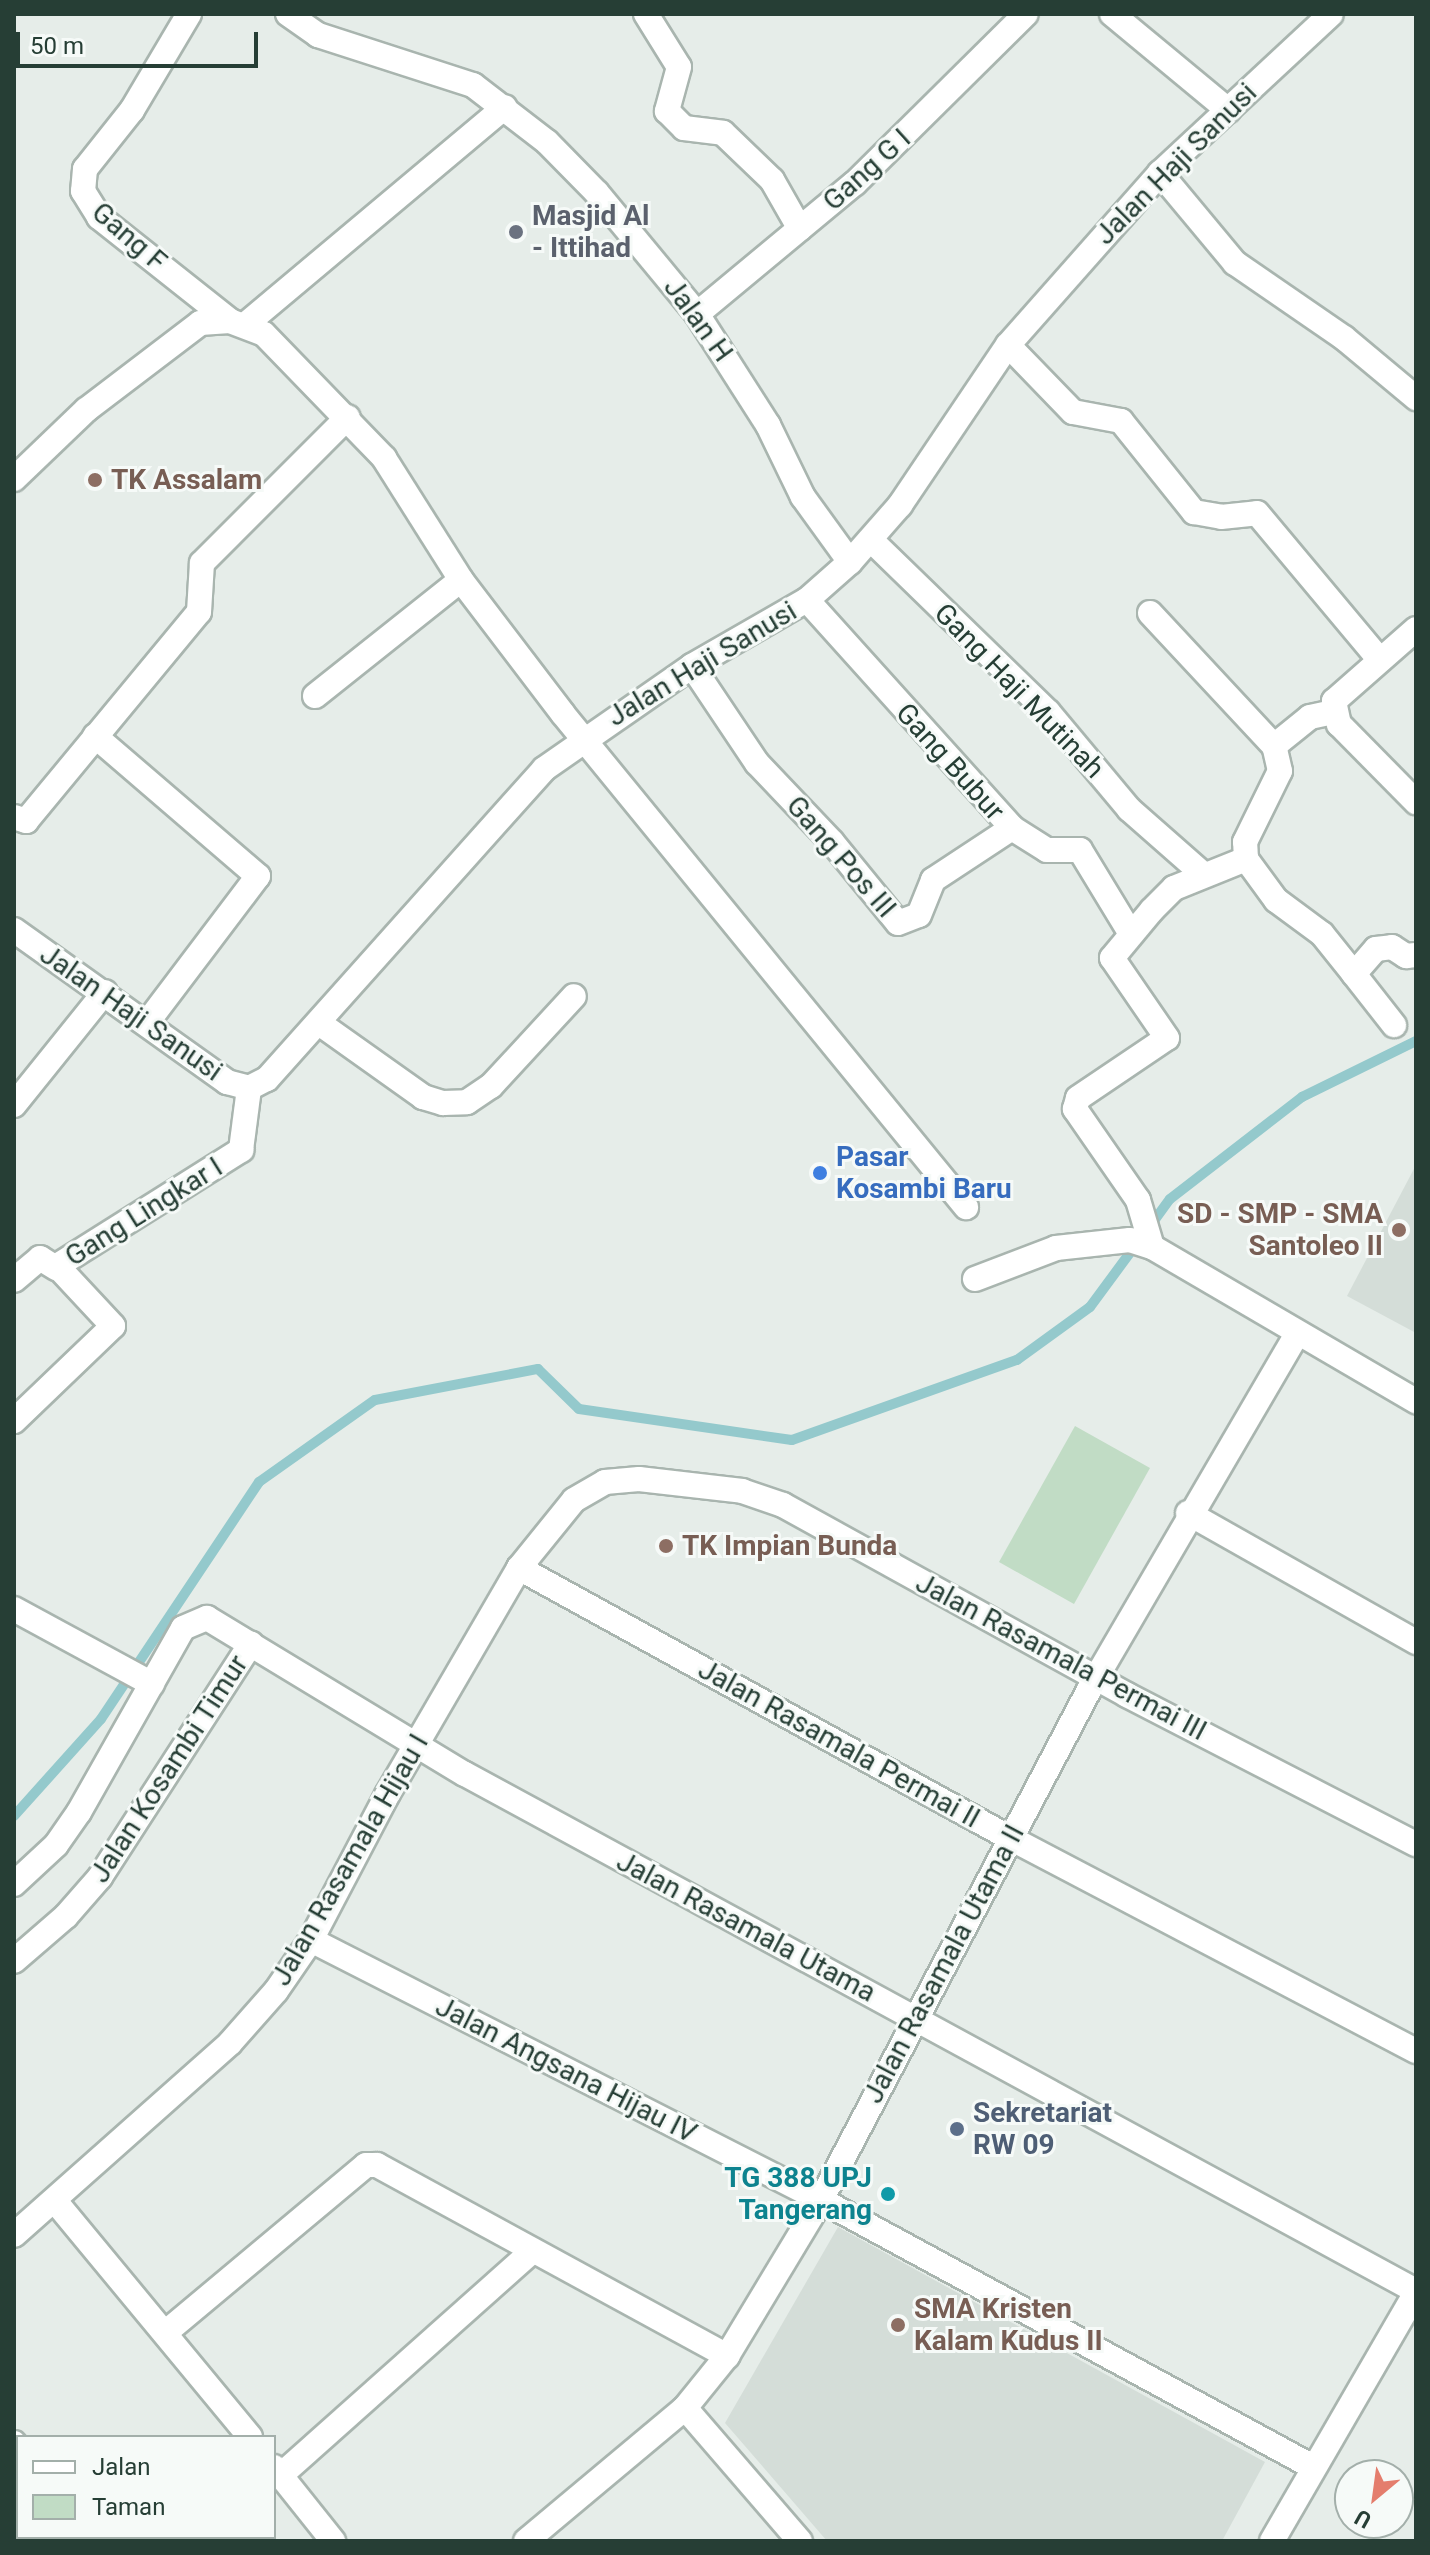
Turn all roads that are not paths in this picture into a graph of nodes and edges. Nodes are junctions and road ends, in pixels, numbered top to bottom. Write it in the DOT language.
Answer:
graph roads {
  1 [pos="189,14"];
  2 [pos="288,14"];
  3 [pos="646,14"];
  4 [pos="1026,14"];
  5 [pos="1112,14"];
  6 [pos="1331,14"];
  7 [pos="505,107"];
  8 [pos="1228,110"];
  9 [pos="1160,173"];
  10 [pos="800,229"];
  11 [pos="697,314"];
  12 [pos="237,323"];
  13 [pos="1008,345"];
  14 [pos="1416,398"];
  15 [pos="348,417"];
  16 [pos="14,479"];
  17 [pos="871,540"];
  18 [pos="850,562"];
  19 [pos="461,580"];
  20 [pos="807,600"];
  21 [pos="1150,613"];
  22 [pos="1416,629"];
  23 [pos="1379,659"];
  24 [pos="692,666"];
  25 [pos="315,696"];
  26 [pos="1334,712"];
  27 [pos="95,736"];
  28 [pos="582,738"];
  29 [pos="1274,746"];
  30 [pos="1416,802"];
  31 [pos="14,817"];
  32 [pos="1012,828"];
  33 [pos="1246,859"];
  34 [pos="1203,874"];
  35 [pos="14,930"];
  36 [pos="1131,934"];
  37 [pos="1416,955"];
  38 [pos="1354,974"];
  39 [pos="105,992"];
  40 [pos="574,996"];
  41 [pos="147,1023"];
  42 [pos="319,1023"];
  43 [pos="1394,1025"];
  44 [pos="249,1088"];
  45 [pos="14,1105"];
  46 [pos="966,1207"];
  47 [pos="1152,1247"];
  48 [pos="56,1268"];
  49 [pos="975,1279"];
  50 [pos="14,1280"];
  51 [pos="1297,1334"];
  52 [pos="1416,1401"];
  53 [pos="14,1421"];
  54 [pos="605,1482"];
  55 [pos="1188,1513"];
  56 [pos="519,1568"];
  57 [pos="14,1609"];
  58 [pos="1416,1642"];
  59 [pos="251,1644"];
  60 [pos="1097,1678"];
  61 [pos="148,1682"];
  62 [pos="415,1746"];
  63 [pos="1010,1838"];
  64 [pos="1416,1844"];
  65 [pos="14,1884"];
  66 [pos="311,1940"];
  67 [pos="14,1961"];
  68 [pos="913,2017"];
  69 [pos="1416,2051"];
  70 [pos="821,2200"];
  71 [pos="55,2201"];
  72 [pos="14,2235"];
  73 [pos="531,2252"];
  74 [pos="1416,2292"];
  75 [pos="165,2333"];
  76 [pos="727,2356"];
  77 [pos="685,2408"];
  78 [pos="248,2435"];
  79 [pos="1313,2467"];
  80 [pos="278,2471"];
  81 [pos="556,2532"];
  82 [pos="333,2541"];
  83 [pos="526,2541"];
  84 [pos="800,2541"];
  85 [pos="1272,2541"];
  1 -- 12 [label="street, Gang F"];
  2 -- 7 [label="street, Jalan H"];
  3 -- 10 [label="street"];
  4 -- 10 [label="street, Gang G I"];
  5 -- 8 [label="street"];
  6 -- 8 [label="street, Jalan Haji Sanusi"];
  7 -- 11 [label="street, Jalan H"];
  7 -- 12 [label="street"];
  8 -- 9 [label="street, Jalan Haji Sanusi"];
  9 -- 13 [label="street, Jalan Haji Sanusi"];
  9 -- 14 [label="street"];
  10 -- 11 [label="street, Gang G I"];
  11 -- 18 [label="street, Jalan H"];
  12 -- 15 [label="street, Gang F"];
  12 -- 16 [label="street"];
  13 -- 17 [label="street, Jalan Haji Sanusi"];
  13 -- 23 [label="street"];
  15 -- 19 [label="street, Gang F"];
  15 -- 27 [label="street"];
  17 -- 18 [label="street, Jalan Haji Sanusi"];
  17 -- 34 [label="street, Gang Haji Mutinah"];
  18 -- 20 [label="street, Jalan Haji Sanusi"];
  19 -- 25 [label="street"];
  19 -- 28 [label="street, Gang F"];
  20 -- 24 [label="street, Jalan Haji Sanusi"];
  20 -- 32 [label="street, Gang Bubur"];
  21 -- 29 [label="street"];
  22 -- 23 [label="street"];
  23 -- 26 [label="street"];
  24 -- 28 [label="street, Jalan Haji Sanusi"];
  24 -- 32 [label="street, Gang Pos III"];
  26 -- 29 [label="street"];
  26 -- 30 [label="street"];
  27 -- 31 [label="street"];
  27 -- 41 [label="street"];
  28 -- 42 [label="street, Jalan Haji Sanusi"];
  28 -- 46 [label="street, Gang F"];
  29 -- 33 [label="street"];
  32 -- 36 [label="street, Gang Bubur"];
  33 -- 34 [label="street"];
  33 -- 38 [label="street"];
  34 -- 36 [label="street"];
  35 -- 39 [label="street, Jalan Haji Sanusi"];
  36 -- 47 [label="street"];
  37 -- 38 [label="street"];
  38 -- 43 [label="street"];
  39 -- 41 [label="street, Jalan Haji Sanusi"];
  39 -- 45 [label="street"];
  40 -- 42 [label="street"];
  41 -- 44 [label="street, Jalan Haji Sanusi"];
  42 -- 44 [label="street, Jalan Haji Sanusi"];
  44 -- 48 [label="street, Gang Lingkar I"];
  47 -- 49 [label="street"];
  47 -- 51 [label="street"];
  48 -- 50 [label="street"];
  48 -- 53 [label="street, Gang Lingkar I"];
  51 -- 52 [label="street"];
  51 -- 55 [label="street, Jalan Rasamala Utama II"];
  54 -- 56 [label="street, Jalan Rasamala Hijau I"];
  54 -- 60 [label="street, Jalan Rasamala Permai III"];
  55 -- 58 [label="street"];
  55 -- 60 [label="street, Jalan Rasamala Utama II"];
  56 -- 62 [label="street, Jalan Rasamala Hijau I"];
  56 -- 63 [label="street, Jalan Rasamala Permai II"];
  57 -- 61 [label="street"];
  59 -- 61 [label="street, Jalan Kosambi Timur"];
  59 -- 62 [label="street, Jalan Rasamala Utama"];
  59 -- 67 [label="street, Jalan Kosambi Timur"];
  60 -- 63 [label="street, Jalan Rasamala Utama II"];
  60 -- 64 [label="street, Jalan Rasamala Permai III"];
  61 -- 65 [label="street, Jalan Kosambi Timur"];
  62 -- 66 [label="street, Jalan Rasamala Hijau I"];
  62 -- 68 [label="street, Jalan Rasamala Utama"];
  63 -- 68 [label="street, Jalan Rasamala Utama II"];
  63 -- 69 [label="street, Jalan Rasamala Permai II"];
  66 -- 70 [label="street, Jalan Angsana Hijau IV"];
  66 -- 71 [label="street, Jalan Rasamala Hijau I"];
  68 -- 70 [label="street, Jalan Rasamala Utama II"];
  68 -- 74 [label="street, Jalan Rasamala Utama"];
  70 -- 76 [label="street, Jalan Rasamala Utama II"];
  70 -- 79 [label="street, Jalan Angsana Hijau IV"];
  71 -- 72 [label="street, Jalan Rasamala Hijau I"];
  71 -- 75 [label="street"];
  73 -- 75 [label="street"];
  73 -- 76 [label="street"];
  73 -- 80 [label="street"];
  74 -- 79 [label="street"];
  75 -- 78 [label="street"];
  76 -- 77 [label="street, Jalan Rasamala Utama II"];
  77 -- 81 [label="street, Jalan Rasamala Utama II"];
  77 -- 84 [label="street"];
  79 -- 85 [label="street"];
  80 -- 82 [label="street"];
  81 -- 83 [label="street, Jalan Rasamala Utama II"];
}
